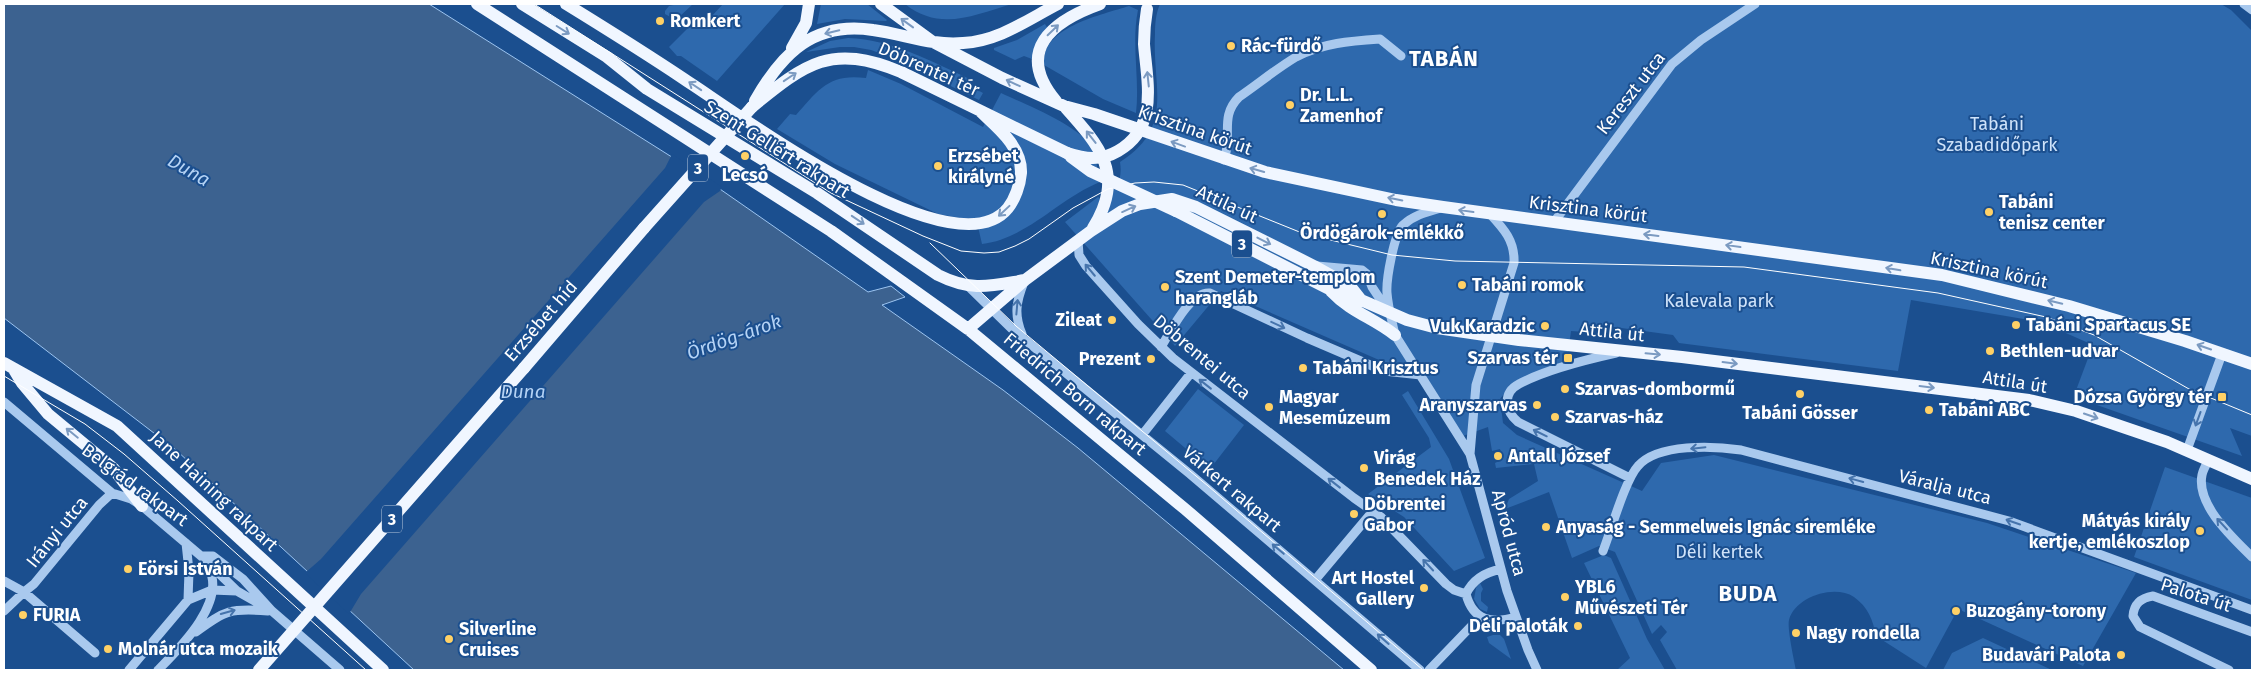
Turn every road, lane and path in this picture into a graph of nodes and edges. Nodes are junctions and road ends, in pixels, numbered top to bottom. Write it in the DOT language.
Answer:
graph roads {
  1 [pos="477,4"];
  2 [pos="522,4"];
  3 [pos="566,4"];
  4 [pos="809,4"];
  5 [pos="881,4"];
  6 [pos="1058,4"];
  7 [pos="1100,4"];
  8 [pos="1755,4"];
  9 [pos="2244,4"];
  10 [pos="1148,7"];
  11 [pos="2252,10"];
  12 [pos="933,42"];
  13 [pos="789,53"];
  14 [pos="1401,56"];
  15 [pos="1060,104"];
  16 [pos="752,107"];
  17 [pos="981,112"];
  18 [pos="1067,154"];
  19 [pos="1224,160"];
  20 [pos="1443,207"];
  21 [pos="1490,214"];
  22 [pos="1554,222"];
  23 [pos="1091,230"];
  24 [pos="1074,242"];
  25 [pos="1311,272"];
  26 [pos="1026,280"];
  27 [pos="968,286"];
  28 [pos="1329,289"];
  29 [pos="1361,300"];
  30 [pos="991,309"];
  31 [pos="1390,313"];
  32 [pos="968,329"];
  33 [pos="1022,335"];
  34 [pos="1395,335"];
  35 [pos="1490,336"];
  36 [pos="1161,347"];
  37 [pos="1624,352"];
  38 [pos="2222,354"];
  39 [pos="2252,364"];
  40 [pos="8,365"];
  41 [pos="1191,372"];
  42 [pos="1420,376"];
  43 [pos="4,402"];
  44 [pos="1142,435"];
  45 [pos="2186,450"];
  46 [pos="1470,454"];
  47 [pos="2208,460"];
  48 [pos="1630,478"];
  49 [pos="2252,479"];
  50 [pos="112,493"];
  51 [pos="142,506"];
  52 [pos="1373,511"];
  53 [pos="186,543"];
  54 [pos="2240,543"];
  55 [pos="2252,546"];
  56 [pos="1603,551"];
  57 [pos="202,556"];
  58 [pos="2252,557"];
  59 [pos="1501,568"];
  60 [pos="1316,580"];
  61 [pos="4,581"];
  62 [pos="212,590"];
  63 [pos="237,591"];
  64 [pos="24,592"];
  65 [pos="1466,594"];
  66 [pos="188,600"];
  67 [pos="2252,610"];
  68 [pos="4,611"];
  69 [pos="272,611"];
  70 [pos="1480,617"];
  71 [pos="1516,617"];
  72 [pos="2252,632"];
  73 [pos="192,635"];
  74 [pos="95,653"];
  75 [pos="129,670"];
  76 [pos="158,670"];
  77 [pos="259,670"];
  78 [pos="340,670"];
  79 [pos="383,670"];
  80 [pos="1371,670"];
  81 [pos="1420,670"];
  82 [pos="1429,670"];
  83 [pos="1537,670"];
  84 [pos="2229,670"];
  1 -- 32 [label="main road, Friedrich Born rakpart"];
  2 -- 27 [label="main road, Szent Gellért rakpart, one-way"];
  17 -- 3 [label="main road, Szent Gellért rakpart, one-way"];
  4 -- 13 [label="main road"];
  12 -- 5 [label="main road, one-way"];
  6 -- 12 [label="main road"];
  15 -- 7 [label="main road, one-way"];
  8 -- 22 [label="street, Kereszt utca"];
  9 -- 11 [label="street"];
  18 -- 10 [label="main road, one-way, bridge"];
  12 -- 13 [label="main road, 3, one-way"];
  15 -- 12 [label="main road, Krisztina körút / 3, one-way"];
  13 -- 16 [label="main road, 3"];
  14 -- 19 [label="street"];
  19 -- 15 [label="main road, Krisztina körút / 3, one-way"];
  23 -- 15 [label="main road, one-way"];
  16 -- 17 [label="main road, Döbrentei tér / 3, one-way"];
  16 -- 77 [label="main road, Erzsébet híd / 3, bridge"];
  17 -- 18 [label="main road, Döbrentei tér / 3"];
  18 -- 25 [label="main road, 3, bridge"];
  20 -- 19 [label="main road, Krisztina körút / 3, one-way"];
  21 -- 20 [label="main road, Krisztina körút / 3, one-way"];
  20 -- 31 [label="street"];
  21 -- 22 [label="main road, Krisztina körút"];
  21 -- 35 [label="street, 3"];
  38 -- 22 [label="main road, Krisztina körút, one-way"];
  23 -- 24 [label="main road, Attila út"];
  23 -- 25 [label="main road, Attila út, one-way"];
  24 -- 26 [label="main road"];
  36 -- 24 [label="street, Döbrentei utca, one-way"];
  25 -- 28 [label="main road, 3"];
  25 -- 29 [label="main road, Attila út"];
  25 -- 31 [label="street"];
  26 -- 27 [label="main road, Szent Gellért rakpart"];
  26 -- 30 [label="main road"];
  33 -- 26 [label="street, one-way"];
  27 -- 30 [label="street, Várkert rakpart"];
  28 -- 29 [label="main road"];
  28 -- 34 [label="main road, 3"];
  29 -- 31 [label="main road, Attila út"];
  30 -- 32 [label="main road"];
  30 -- 33 [label="street, Várkert rakpart"];
  31 -- 34 [label="street, Apród utca"];
  31 -- 35 [label="main road, Attila út"];
  32 -- 80 [label="main road, Friedrich Born rakpart"];
  33 -- 44 [label="street, Várkert rakpart"];
  34 -- 42 [label="street, Apród utca / 3"];
  35 -- 37 [label="main road, Attila út"];
  35 -- 46 [label="street, Apród utca / 3"];
  36 -- 41 [label="street, Döbrentei utca"];
  36 -- 42 [label="street, one-way"];
  37 -- 45 [label="main road, Attila út, one-way"];
  48 -- 37 [label="street, one-way"];
  38 -- 39 [label="main road, Krisztina körút"];
  38 -- 45 [label="street, one-way"];
  51 -- 40 [label="main road, one-way"];
  40 -- 79 [label="main road, Jane Haining rakpart"];
  41 -- 44 [label="street"];
  52 -- 41 [label="street, Döbrentei utca, one-way"];
  42 -- 46 [label="street, Apród utca / 3"];
  43 -- 50 [label="street, Belgrád rakpart"];
  60 -- 44 [label="street, Várkert rakpart, one-way"];
  45 -- 47 [label="main road"];
  46 -- 59 [label="street, Apród utca / 3"];
  47 -- 49 [label="main road"];
  54 -- 47 [label="street, one-way"];
  48 -- 56 [label="street, Váralja utca"];
  67 -- 48 [label="street, Váralja utca, one-way"];
  50 -- 51 [label="street, Belgrád rakpart"];
  50 -- 64 [label="street, Irányi utca"];
  51 -- 53 [label="street, Belgrád rakpart"];
  52 -- 60 [label="street"];
  65 -- 52 [label="street, Döbrentei utca, one-way"];
  53 -- 57 [label="street, Belgrád rakpart"];
  53 -- 66 [label="street"];
  54 -- 55 [label="street"];
  54 -- 58 [label="street"];
  57 -- 62 [label="street"];
  57 -- 63 [label="street, Belgrád rakpart"];
  57 -- 69 [label="street, Belgrád rakpart"];
  59 -- 65 [label="street"];
  59 -- 71 [label="street, Apród utca / 3"];
  81 -- 60 [label="street, Várkert rakpart, one-way"];
  61 -- 64 [label="street"];
  62 -- 63 [label="street"];
  62 -- 66 [label="street"];
  62 -- 73 [label="street"];
  63 -- 69 [label="street, Belgrád rakpart"];
  64 -- 68 [label="street, Irányi utca"];
  64 -- 74 [label="street"];
  65 -- 70 [label="street"];
  66 -- 75 [label="street"];
  73 -- 69 [label="street, one-way"];
  69 -- 78 [label="street, Belgrád rakpart"];
  70 -- 71 [label="street"];
  70 -- 82 [label="street"];
  71 -- 83 [label="street, 3"];
  72 -- 84 [label="street, Palota út"];
  73 -- 76 [label="street"];
}
